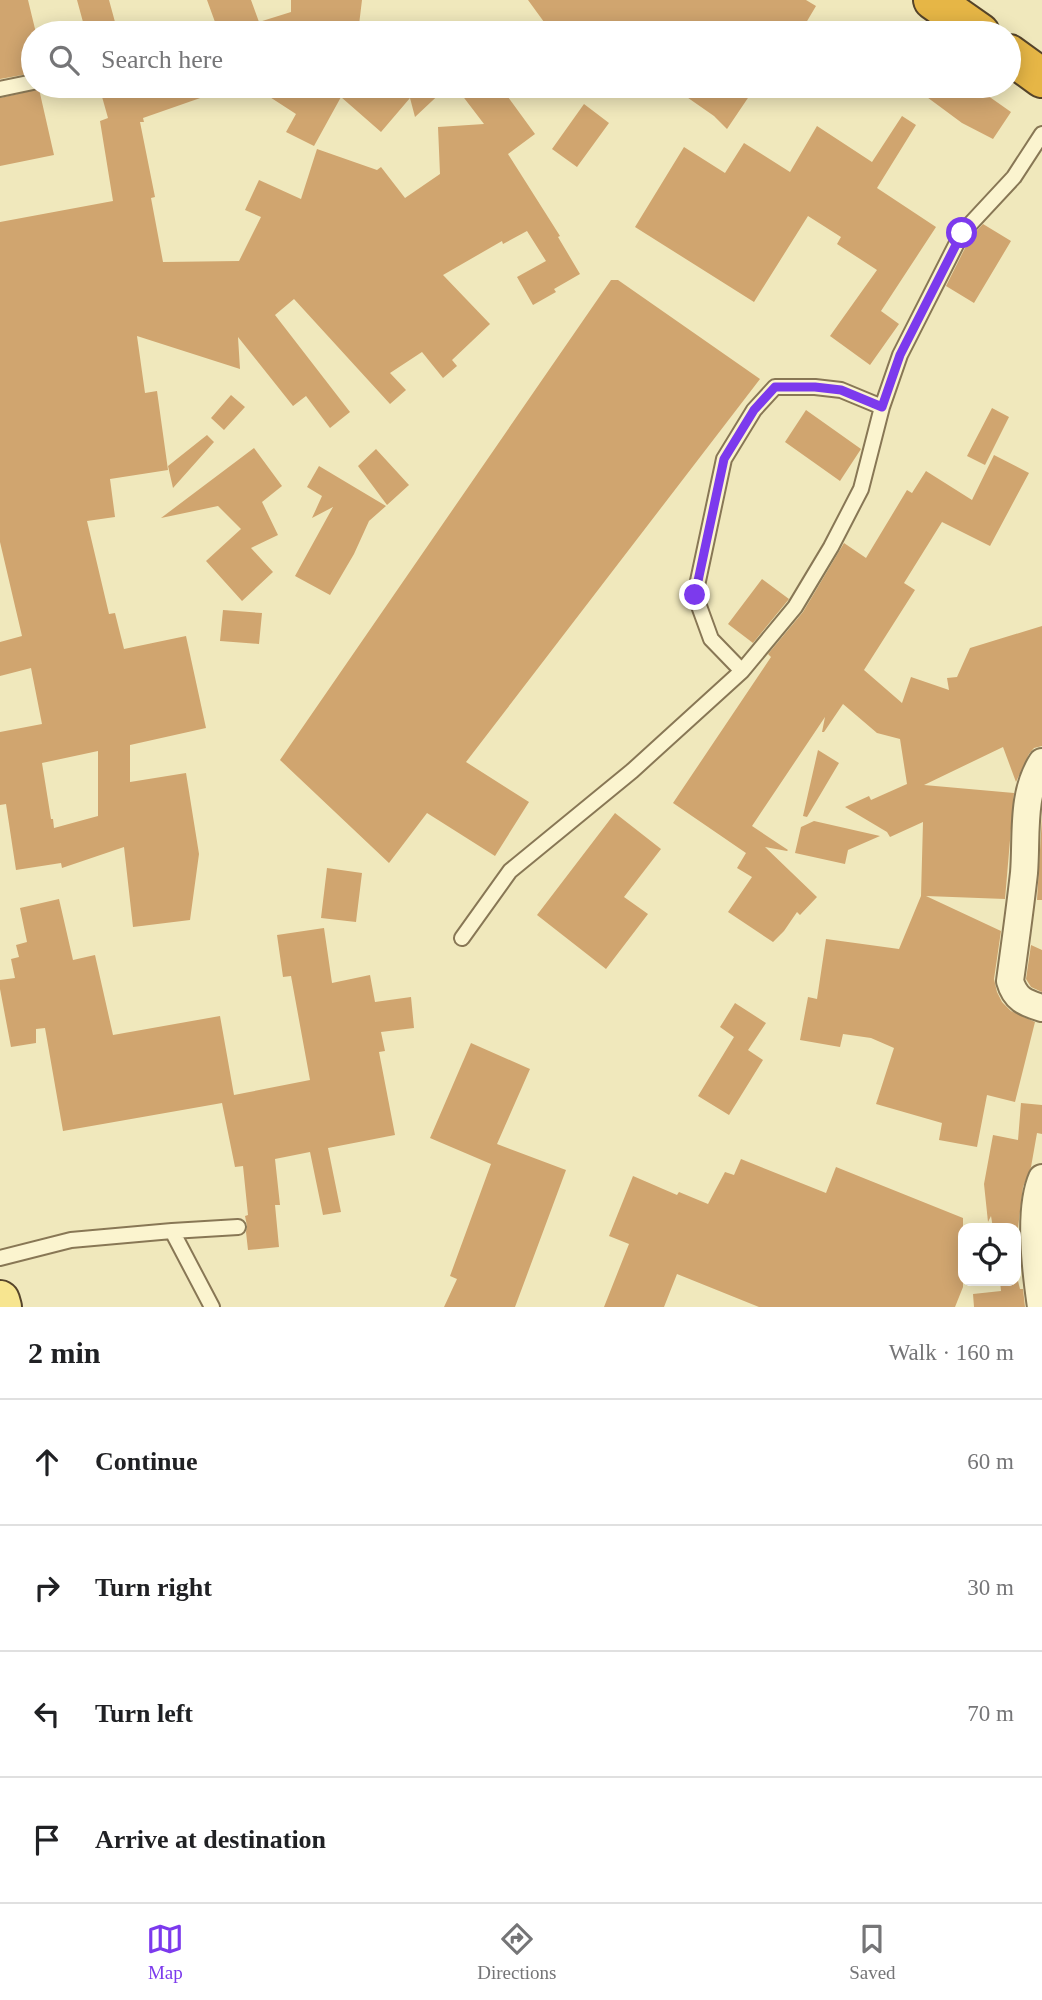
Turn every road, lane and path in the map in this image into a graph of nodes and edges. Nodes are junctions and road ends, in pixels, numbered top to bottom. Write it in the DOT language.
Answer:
graph roads {
  1 [pos="940,2"];
  2 [pos="965,21"];
  3 [pos="1021,63"];
  4 [pos="1042,78"];
  5 [pos="21,85"];
  6 [pos="0,89"];
  7 [pos="1042,134"];
  8 [pos="882,407"];
  9 [pos="742,671"];
  10 [pos="1042,762"];
  11 [pos="462,938"];
  12 [pos="1042,1008"];
  13 [pos="1042,1178"];
  14 [pos="238,1227"];
  15 [pos="172,1231"];
  16 [pos="0,1258"];
  17 [pos="0,1300"];
  18 [pos="2,1307"];
  19 [pos="212,1307"];
  20 [pos="1041,1307"];
  1 -- 2 [label="highway"];
  3 -- 4 [label="highway"];
  5 -- 6 [label="lane"];
  7 -- 8 [label="lane"];
  8 -- 9 [label="lane"];
  8 -- 9 [label="lane"];
  9 -- 11 [label="lane"];
  10 -- 12 [label="street"];
  13 -- 20 [label="street"];
  14 -- 15 [label="lane"];
  15 -- 16 [label="lane"];
  15 -- 19 [label="lane"];
  17 -- 18 [label="main road"];
}
